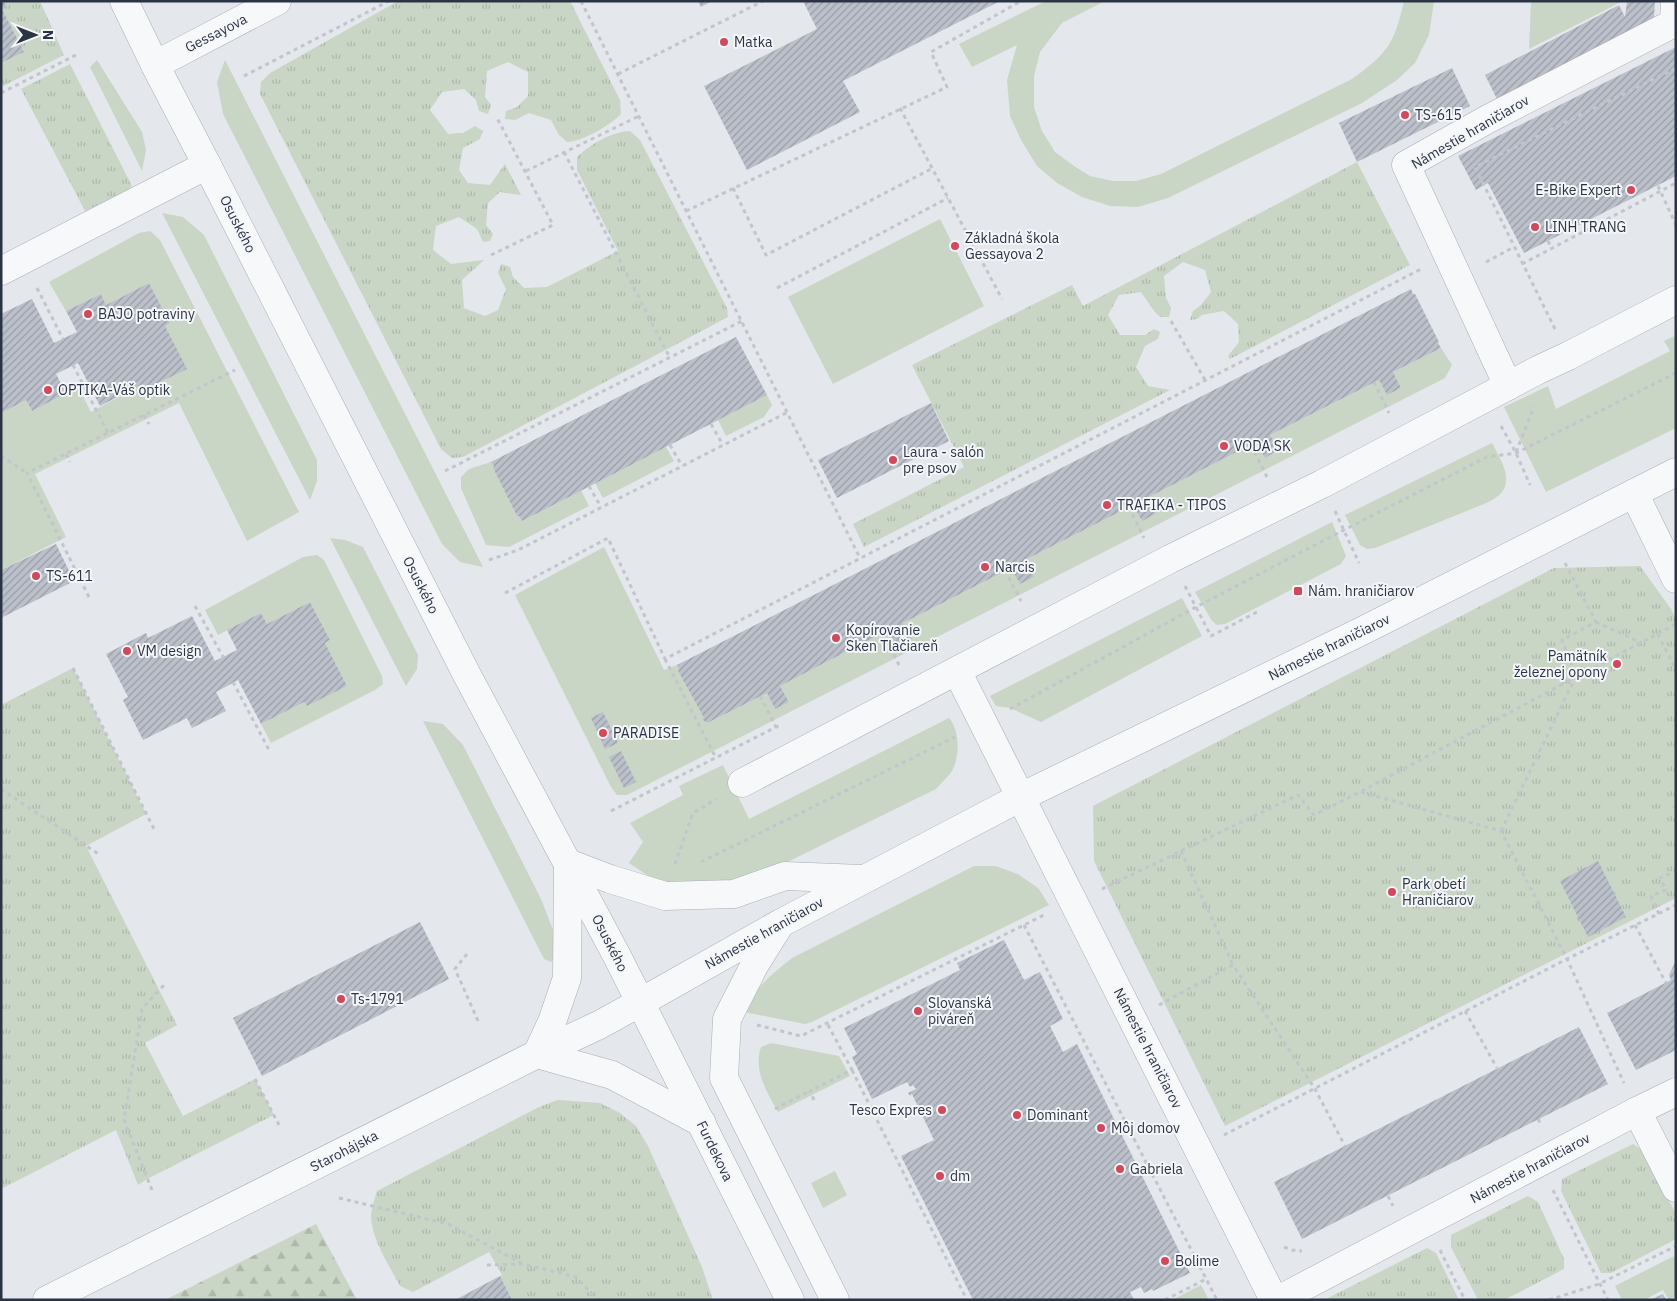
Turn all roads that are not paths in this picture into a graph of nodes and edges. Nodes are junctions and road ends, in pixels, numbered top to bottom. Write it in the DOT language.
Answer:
graph roads {
  1 [pos="124,1"];
  2 [pos="277,1"];
  3 [pos="1675,1"];
  4 [pos="155,65"];
  5 [pos="207,165"];
  6 [pos="1,271"];
  7 [pos="1676,300"];
  8 [pos="1496,392"];
  9 [pos="1676,472"];
  10 [pos="1634,493"];
  11 [pos="1676,579"];
  12 [pos="957,670"];
  13 [pos="742,783"];
  14 [pos="1021,797"];
  15 [pos="568,863"];
  16 [pos="864,880"];
  17 [pos="781,923"];
  18 [pos="641,1002"];
  19 [pos="537,1054"];
  20 [pos="1676,1092"];
  21 [pos="1637,1111"];
  22 [pos="702,1123"];
  23 [pos="1676,1188"];
  24 [pos="47,1300"];
  25 [pos="790,1300"];
  26 [pos="836,1300"];
  27 [pos="1274,1300"];
  28 [pos="1278,1300"];
  1 -- 4 [label="street, Osuského"];
  2 -- 4 [label="street, Gessayova"];
  3 -- 8 [label="street, Námestie hraničiarov"];
  4 -- 5 [label="street, Osuského"];
  5 -- 6 [label="street"];
  5 -- 15 [label="street, Osuského"];
  7 -- 8 [label="street"];
  8 -- 12 [label="street"];
  9 -- 10 [label="street, Námestie hraničiarov"];
  10 -- 11 [label="street"];
  10 -- 14 [label="street, Námestie hraničiarov"];
  12 -- 13 [label="street"];
  12 -- 14 [label="street, Námestie hraničiarov"];
  14 -- 16 [label="street, Námestie hraničiarov"];
  14 -- 27 [label="street, Námestie hraničiarov"];
  15 -- 16 [label="street"];
  15 -- 18 [label="street, Osuského"];
  15 -- 19 [label="street"];
  16 -- 17 [label="street, Námestie hraničiarov"];
  17 -- 18 [label="street, Námestie hraničiarov"];
  17 -- 26 [label="street"];
  18 -- 19 [label="street, Starohájska"];
  18 -- 22 [label="street, Furdekova"];
  19 -- 22 [label="street"];
  19 -- 24 [label="street, Starohájska"];
  20 -- 21 [label="street, Námestie hraničiarov"];
  21 -- 23 [label="street"];
  21 -- 28 [label="street, Námestie hraničiarov"];
  22 -- 25 [label="street, Furdekova"];
}
